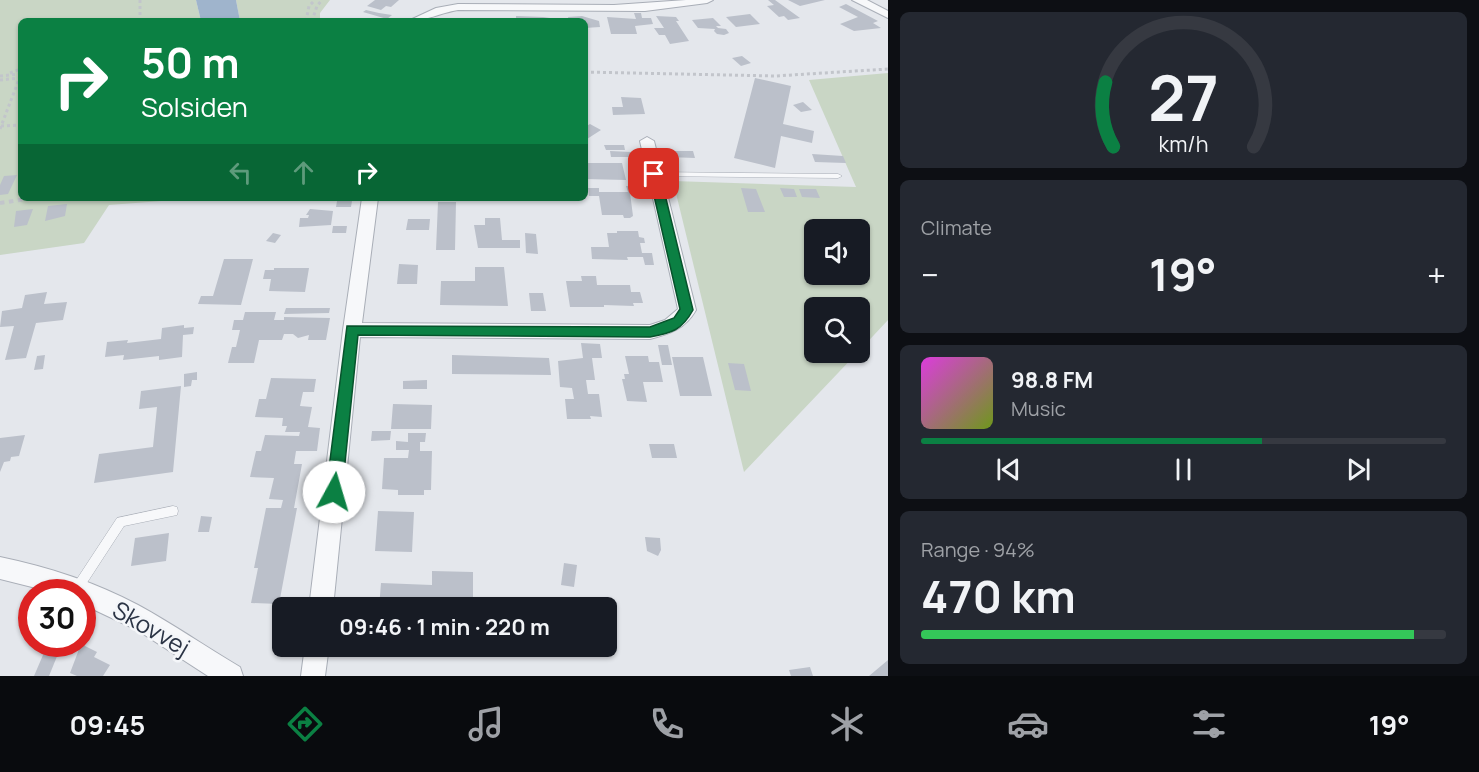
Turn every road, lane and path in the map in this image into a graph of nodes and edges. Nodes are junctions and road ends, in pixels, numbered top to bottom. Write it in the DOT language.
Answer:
graph roads {
  1 [pos="140,0"];
  2 [pos="315,0"];
  3 [pos="322,0"];
  4 [pos="706,0"];
  5 [pos="858,0"];
  6 [pos="888,15"];
  7 [pos="140,18"];
  8 [pos="307,18"];
  9 [pos="313,18"];
  10 [pos="421,18"];
  11 [pos="888,69"];
  12 [pos="18,70"];
  13 [pos="588,72"];
  14 [pos="5,75"];
  15 [pos="18,76"];
  16 [pos="18,76"];
  17 [pos="0,78"];
  18 [pos="18,83"];
  19 [pos="18,125"];
  20 [pos="0,127"];
  21 [pos="647,141"];
  22 [pos="654,174"];
  23 [pos="838,176"];
  24 [pos="18,200"];
  25 [pos="370,201"];
  26 [pos="0,203"];
  27 [pos="352,330"];
  28 [pos="173,511"];
  29 [pos="0,567"];
  30 [pos="42,579"];
  31 [pos="84,579"];
  32 [pos="322,597"];
  33 [pos="96,598"];
  34 [pos="316,657"];
  35 [pos="231,676"];
  36 [pos="314,676"];
  1 -- 7 [label="path"];
  2 -- 8 [label="path"];
  3 -- 9 [label="path"];
  4 -- 10 [label="street"];
  5 -- 6 [label="street"];
  11 -- 13 [label="path"];
  12 -- 14 [label="path"];
  14 -- 15 [label="path"];
  14 -- 17 [label="path"];
  16 -- 17 [label="path"];
  18 -- 20 [label="path"];
  19 -- 20 [label="path"];
  21 -- 22 [label="street"];
  22 -- 23 [label="lane"];
  22 -- 27 [label="street"];
  24 -- 26 [label="path"];
  25 -- 27 [label="street"];
  27 -- 32 [label="street"];
  28 -- 31 [label="lane"];
  29 -- 30 [label="street, Skovvej"];
  33 -- 35 [label="street, Skovvej"];
  34 -- 36 [label="street"];
}
